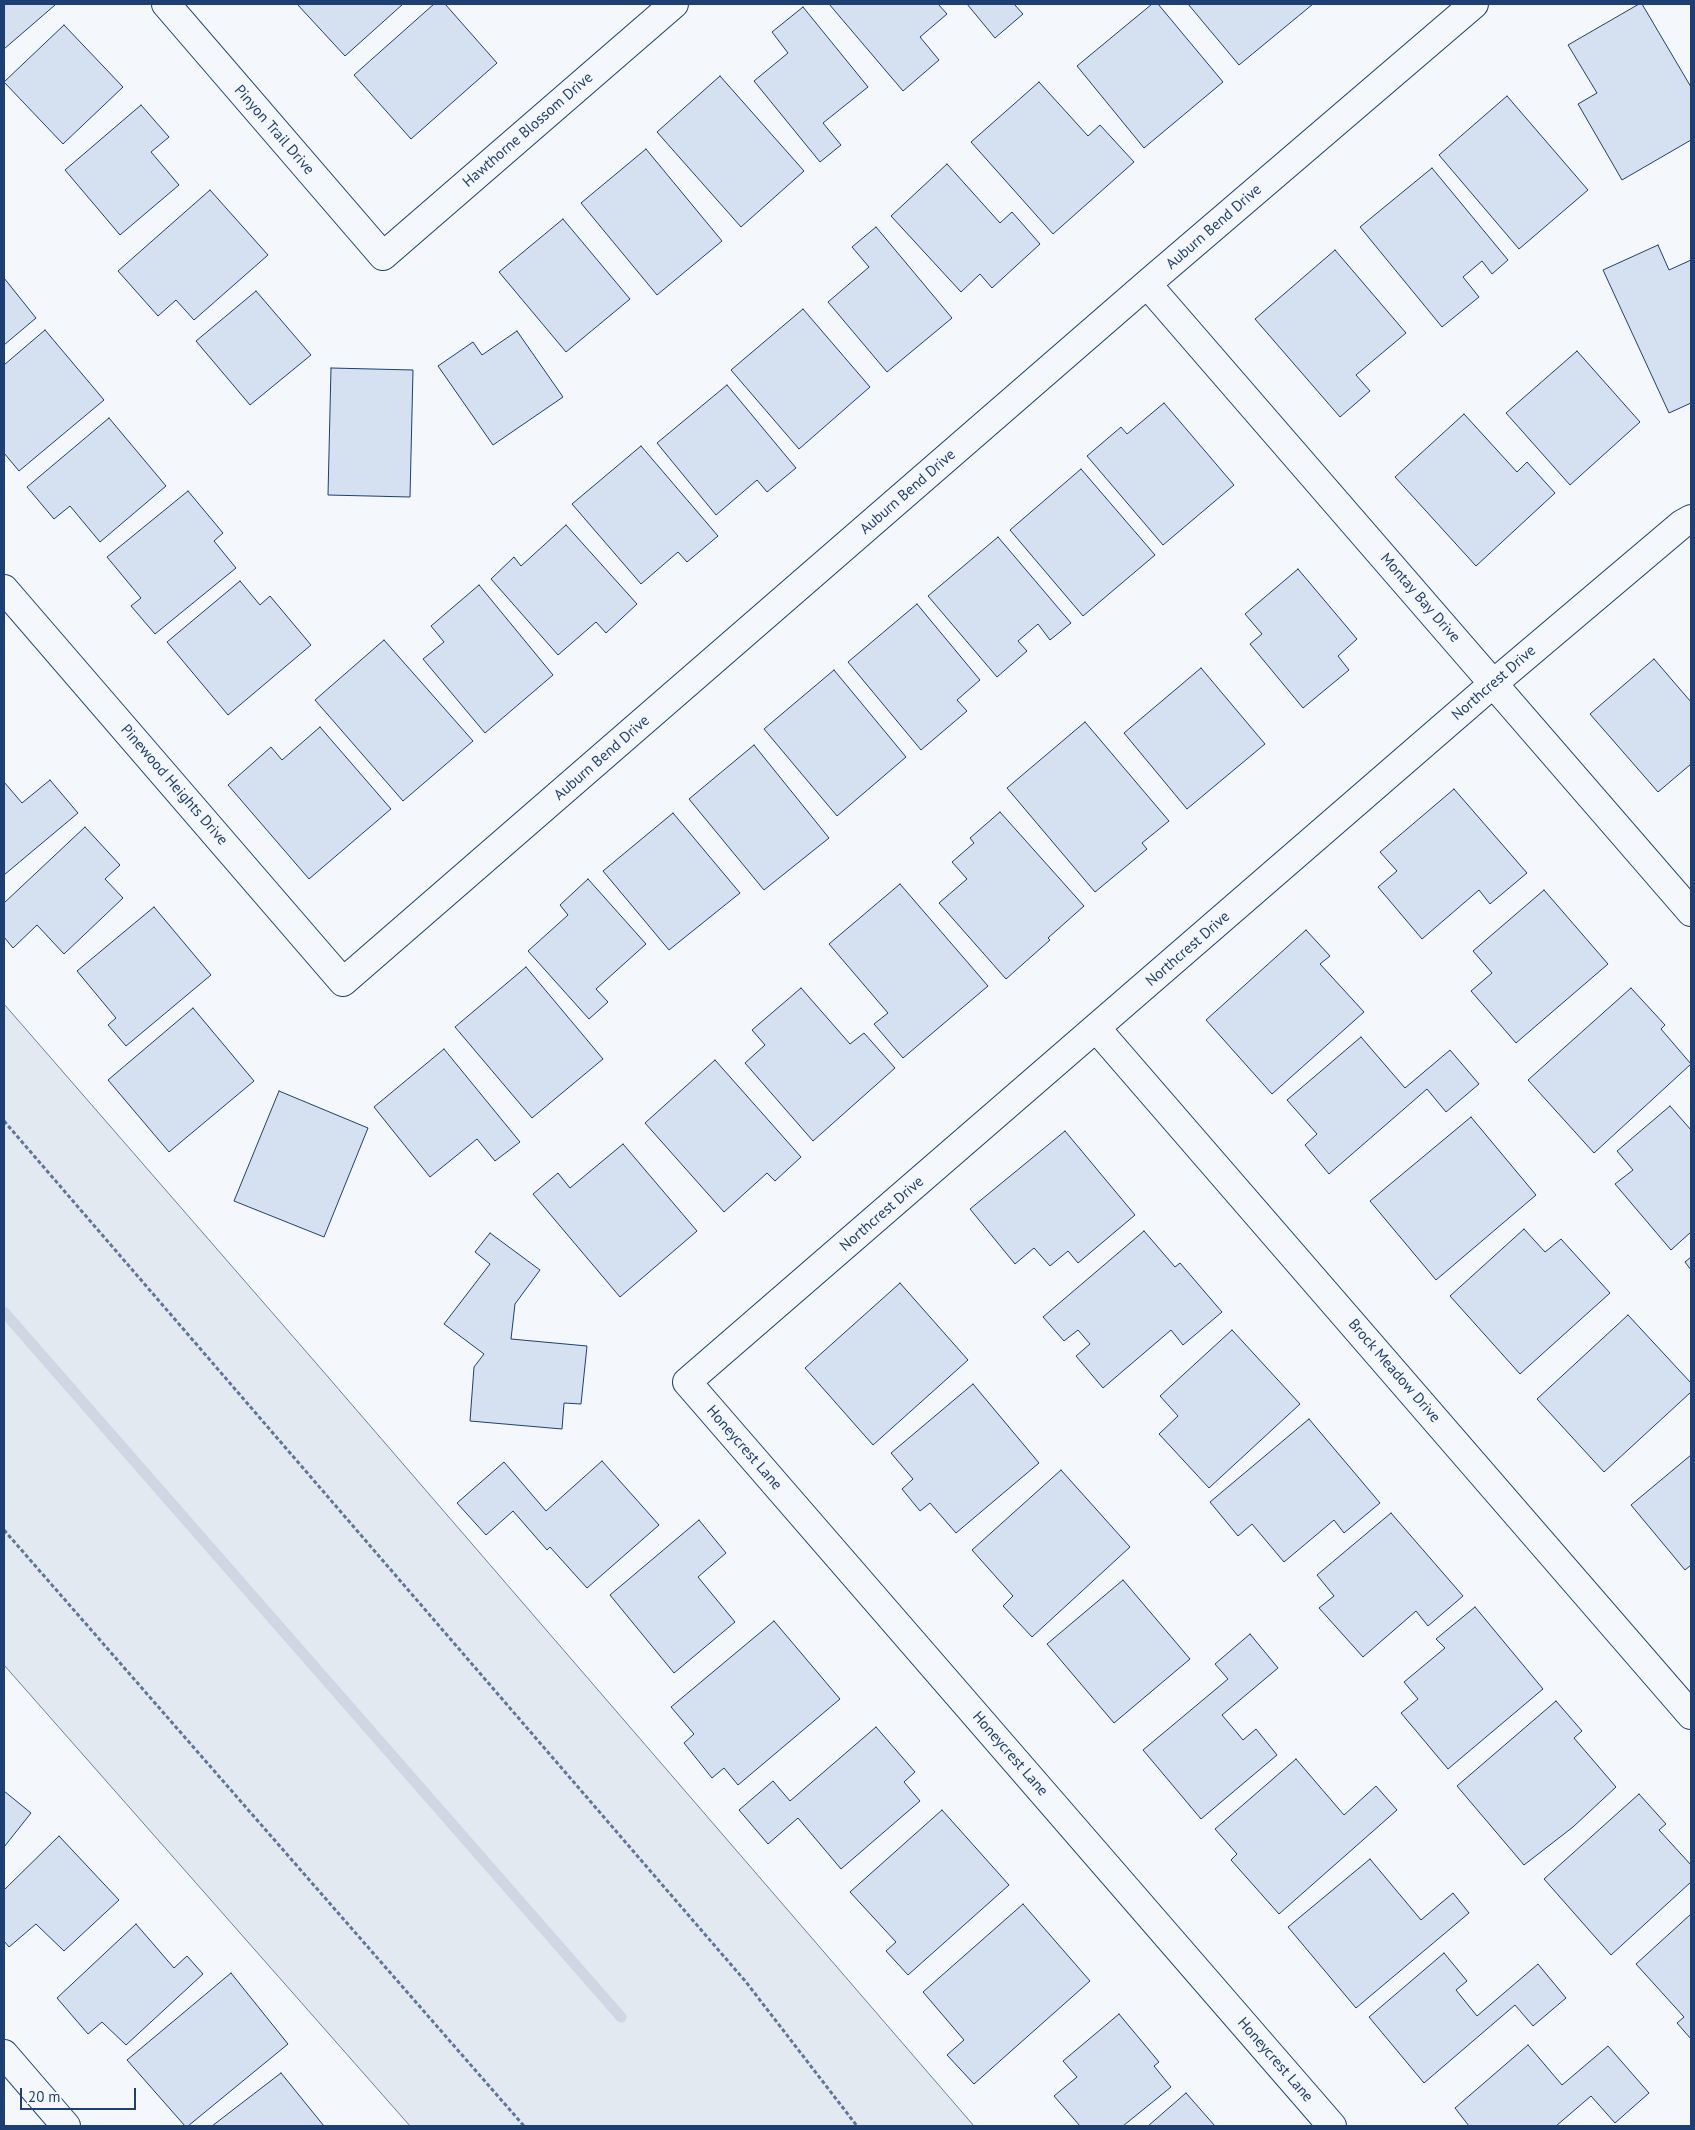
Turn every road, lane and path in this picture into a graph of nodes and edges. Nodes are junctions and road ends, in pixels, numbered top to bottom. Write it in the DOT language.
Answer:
graph roads {
  1 [pos="166,4"];
  2 [pos="674,4"];
  3 [pos="1474,4"];
  4 [pos="383,256"];
  5 [pos="1147,284"];
  6 [pos="1691,519"];
  7 [pos="4,589"];
  8 [pos="1494,683"];
  9 [pos="1691,912"];
  10 [pos="343,982"];
  11 [pos="1096,1028"];
  12 [pos="4,1121"];
  13 [pos="687,1382"];
  14 [pos="4,1530"];
  15 [pos="1691,1715"];
  16 [pos="4,2054"];
  17 [pos="66,2126"];
  18 [pos="524,2126"];
  19 [pos="856,2126"];
  20 [pos="1332,2126"];
  1 -- 4 [label="street, Pinyon Trail Drive"];
  2 -- 4 [label="street, Hawthorne Blossom Drive"];
  3 -- 5 [label="street, Auburn Bend Drive"];
  5 -- 8 [label="street, Montay Bay Drive"];
  5 -- 10 [label="street, Auburn Bend Drive"];
  6 -- 8 [label="street, Northcrest Drive"];
  7 -- 10 [label="street, Pinewood Heights Drive"];
  8 -- 9 [label="street, Montay Bay Drive"];
  8 -- 11 [label="street, Northcrest Drive"];
  11 -- 13 [label="street, Northcrest Drive"];
  11 -- 15 [label="street, Brock Meadow Drive"];
  12 -- 19 [label="path"];
  13 -- 20 [label="street, Honeycrest Lane"];
  14 -- 18 [label="path"];
  16 -- 17 [label="street"];
}
